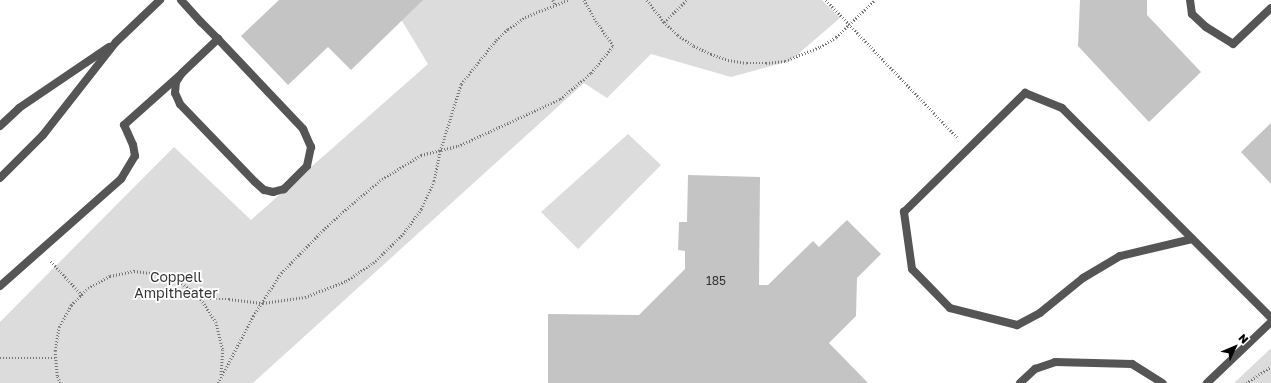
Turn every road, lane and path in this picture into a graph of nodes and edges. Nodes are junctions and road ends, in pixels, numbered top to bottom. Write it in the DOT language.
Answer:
graph roads {
  1 [pos="160,0"];
  2 [pos="181,0"];
  3 [pos="554,0"];
  4 [pos="568,0"];
  5 [pos="584,0"];
  6 [pos="647,0"];
  7 [pos="687,0"];
  8 [pos="826,0"];
  9 [pos="875,0"];
  10 [pos="1190,0"];
  11 [pos="555,5"];
  12 [pos="1271,8"];
  13 [pos="664,22"];
  14 [pos="850,25"];
  15 [pos="218,39"];
  16 [pos="116,42"];
  17 [pos="182,73"];
  18 [pos="0,126"];
  19 [pos="968,149"];
  20 [pos="440,150"];
  21 [pos="0,178"];
  22 [pos="1192,239"];
  23 [pos="41,250"];
  24 [pos="0,286"];
  25 [pos="82,295"];
  26 [pos="201,299"];
  27 [pos="263,302"];
  28 [pos="1271,318"];
  29 [pos="1271,322"];
  30 [pos="0,358"];
  31 [pos="55,358"];
  32 [pos="1271,367"];
  33 [pos="220,378"];
  34 [pos="60,383"];
  35 [pos="218,383"];
  36 [pos="1020,383"];
  37 [pos="1162,383"];
  38 [pos="1207,383"];
  39 [pos="1246,383"];
  1 -- 16 [label="street"];
  2 -- 15 [label="street"];
  3 -- 11 [label="path"];
  4 -- 11 [label="path"];
  5 -- 20 [label="path"];
  6 -- 13 [label="path"];
  7 -- 13 [label="path"];
  8 -- 14 [label="path"];
  9 -- 14 [label="path"];
  10 -- 12 [label="street"];
  11 -- 20 [label="path"];
  13 -- 14 [label="path"];
  14 -- 19 [label="path"];
  15 -- 17 [label="street"];
  15 -- 17 [label="street"];
  16 -- 18 [label="street"];
  16 -- 21 [label="street"];
  17 -- 23 [label="street"];
  19 -- 22 [label="street"];
  19 -- 22 [label="street"];
  20 -- 27 [label="path"];
  20 -- 27 [label="path"];
  22 -- 28 [label="street"];
  23 -- 24 [label="street"];
  23 -- 25 [label="path"];
  25 -- 26 [label="path"];
  25 -- 31 [label="path"];
  26 -- 27 [label="path"];
  26 -- 33 [label="path"];
  27 -- 33 [label="path"];
  29 -- 38 [label="street"];
  30 -- 31 [label="path"];
  31 -- 34 [label="path"];
  32 -- 39 [label="path"];
  33 -- 35 [label="path"];
  36 -- 37 [label="street"];
}
